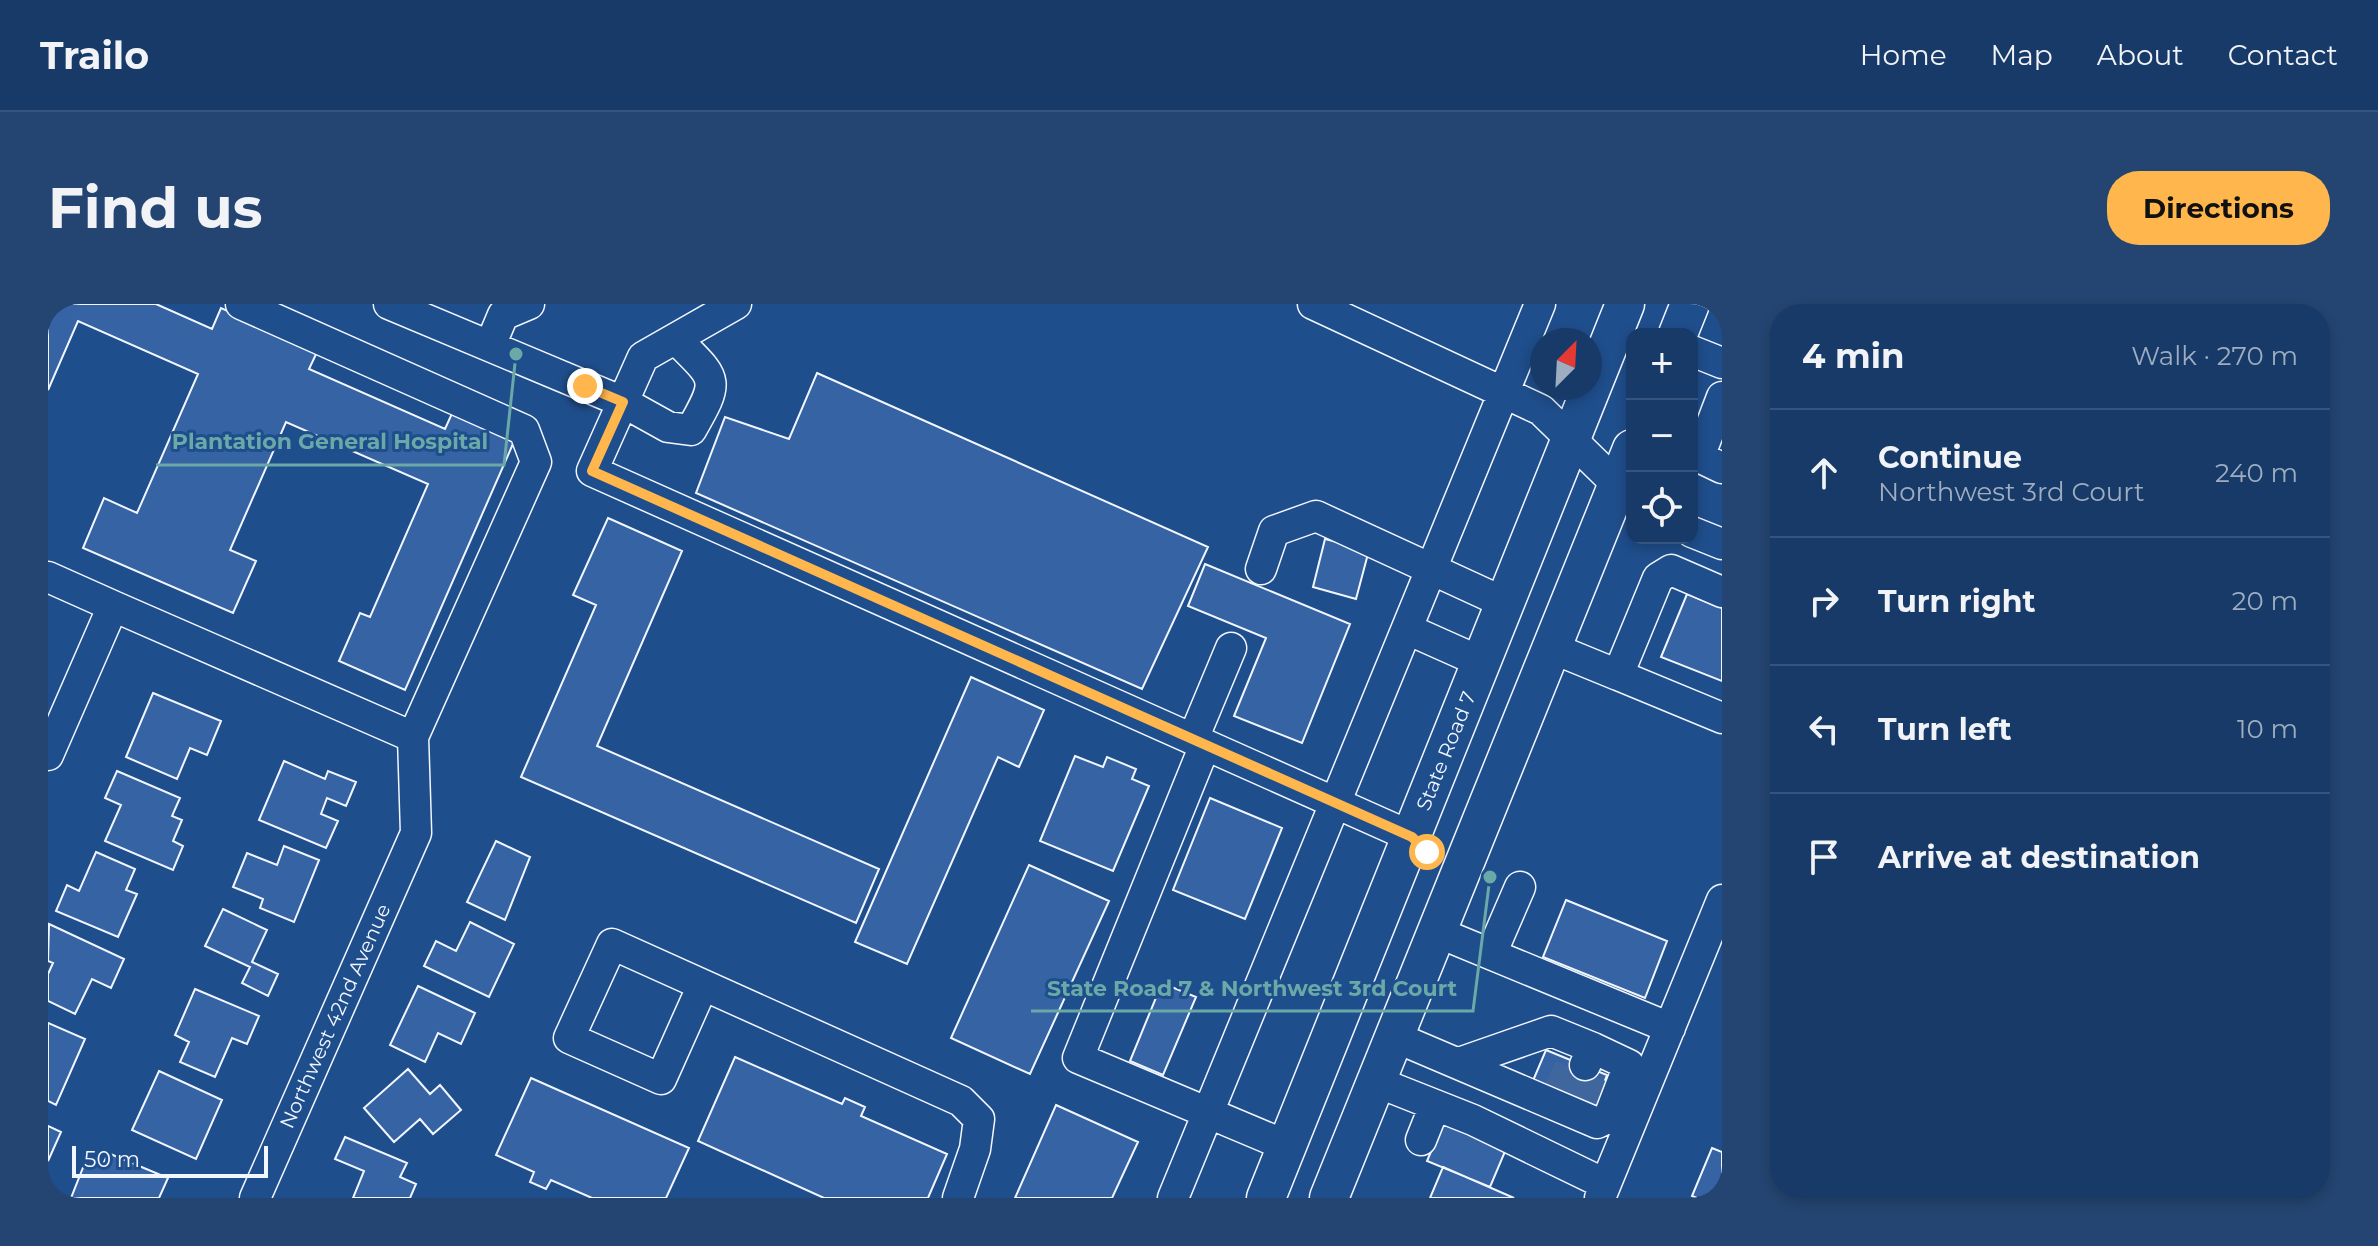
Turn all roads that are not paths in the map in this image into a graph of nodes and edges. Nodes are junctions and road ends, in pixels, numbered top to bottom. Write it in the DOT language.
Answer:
graph roads {
  1 [pos="241,304"];
  2 [pos="529,304"];
  3 [pos="736,304"];
  4 [pos="1313,304"];
  5 [pos="1540,304"];
  6 [pos="1625,304"];
  7 [pos="1690,304"];
  8 [pos="394,305"];
  9 [pos="1680,328"];
  10 [pos="676,339"];
  11 [pos="490,346"];
  12 [pos="1698,353"];
  13 [pos="1722,363"];
  14 [pos="1506,391"];
  15 [pos="1722,397"];
  16 [pos="623,402"];
  17 [pos="1571,439"];
  18 [pos="1722,468"];
  19 [pos="1628,472"];
  20 [pos="1624,493"];
  21 [pos="1698,534"];
  22 [pos="1722,544"];
  23 [pos="1261,569"];
  24 [pos="1431,571"];
  25 [pos="48,577"];
  26 [pos="1722,592"];
  27 [pos="1505,603"];
  28 [pos="113,606"];
  29 [pos="1407,629"];
  30 [pos="1231,648"];
  31 [pos="1552,648"];
  32 [pos="1481,662"];
  33 [pos="1618,675"];
  34 [pos="1722,718"];
  35 [pos="413,737"];
  36 [pos="1199,742"];
  37 [pos="48,755"];
  38 [pos="1335,803"];
  39 [pos="1412,837"];
  40 [pos="1520,887"];
  41 [pos="1722,900"];
  42 [pos="1440,925"];
  43 [pos="1491,954"];
  44 [pos="703,985"];
  45 [pos="1670,1028"];
  46 [pos="1395,1037"];
  47 [pos="1459,1063"];
  48 [pos="1377,1082"];
  49 [pos="1435,1105"];
  50 [pos="1208,1113"];
  51 [pos="1421,1140"];
  52 [pos="1287,1146"];
  53 [pos="1602,1191"];
  54 [pos="255,1198"];
  55 [pos="958,1198"];
  56 [pos="1173,1198"];
  57 [pos="1266,1198"];
  58 [pos="1329,1198"];
  1 -- 35 [label="street"];
  2 -- 11 [label="street"];
  3 -- 10 [label="street"];
  4 -- 14 [label="street"];
  5 -- 14 [label="street"];
  6 -- 17 [label="main road, State Road 7"];
  7 -- 9 [label="main road"];
  8 -- 11 [label="street"];
  10 -- 16 [label="street"];
  10 -- 16 [label="street"];
  11 -- 16 [label="street"];
  12 -- 13 [label="street"];
  14 -- 17 [label="street"];
  14 -- 24 [label="street"];
  15 -- 18 [label="street"];
  16 -- 36 [label="street"];
  17 -- 20 [label="street"];
  17 -- 27 [label="main road, State Road 7"];
  19 -- 20 [label="main road"];
  20 -- 31 [label="main road"];
  21 -- 22 [label="street"];
  23 -- 24 [label="street"];
  24 -- 27 [label="street"];
  24 -- 29 [label="street"];
  25 -- 28 [label="street"];
  26 -- 33 [label="street"];
  27 -- 32 [label="main road, State Road 7"];
  28 -- 35 [label="street"];
  28 -- 37 [label="street"];
  29 -- 32 [label="street"];
  29 -- 38 [label="street"];
  30 -- 36 [label="street"];
  31 -- 33 [label="street"];
  31 -- 42 [label="main road"];
  32 -- 39 [label="main road, State Road 7"];
  33 -- 34 [label="street"];
  35 -- 54 [label="street, Northwest 42nd Avenue"];
  36 -- 38 [label="street"];
  36 -- 50 [label="street"];
  38 -- 39 [label="street"];
  38 -- 50 [label="street"];
  39 -- 42 [label="main road"];
  39 -- 52 [label="main road, State Road 7"];
  40 -- 43 [label="street"];
  41 -- 45 [label="street"];
  42 -- 43 [label="street"];
  42 -- 46 [label="main road"];
  43 -- 45 [label="street"];
  44 -- 44 [label="street"];
  44 -- 55 [label="street"];
  45 -- 53 [label="street"];
  46 -- 47 [label="street"];
  46 -- 48 [label="main road"];
  47 -- 47 [label="street"];
  48 -- 49 [label="street"];
  48 -- 58 [label="main road"];
  49 -- 51 [label="street"];
  49 -- 53 [label="street"];
  50 -- 52 [label="street"];
  50 -- 56 [label="street"];
  52 -- 57 [label="main road, State Road 7"];
}
